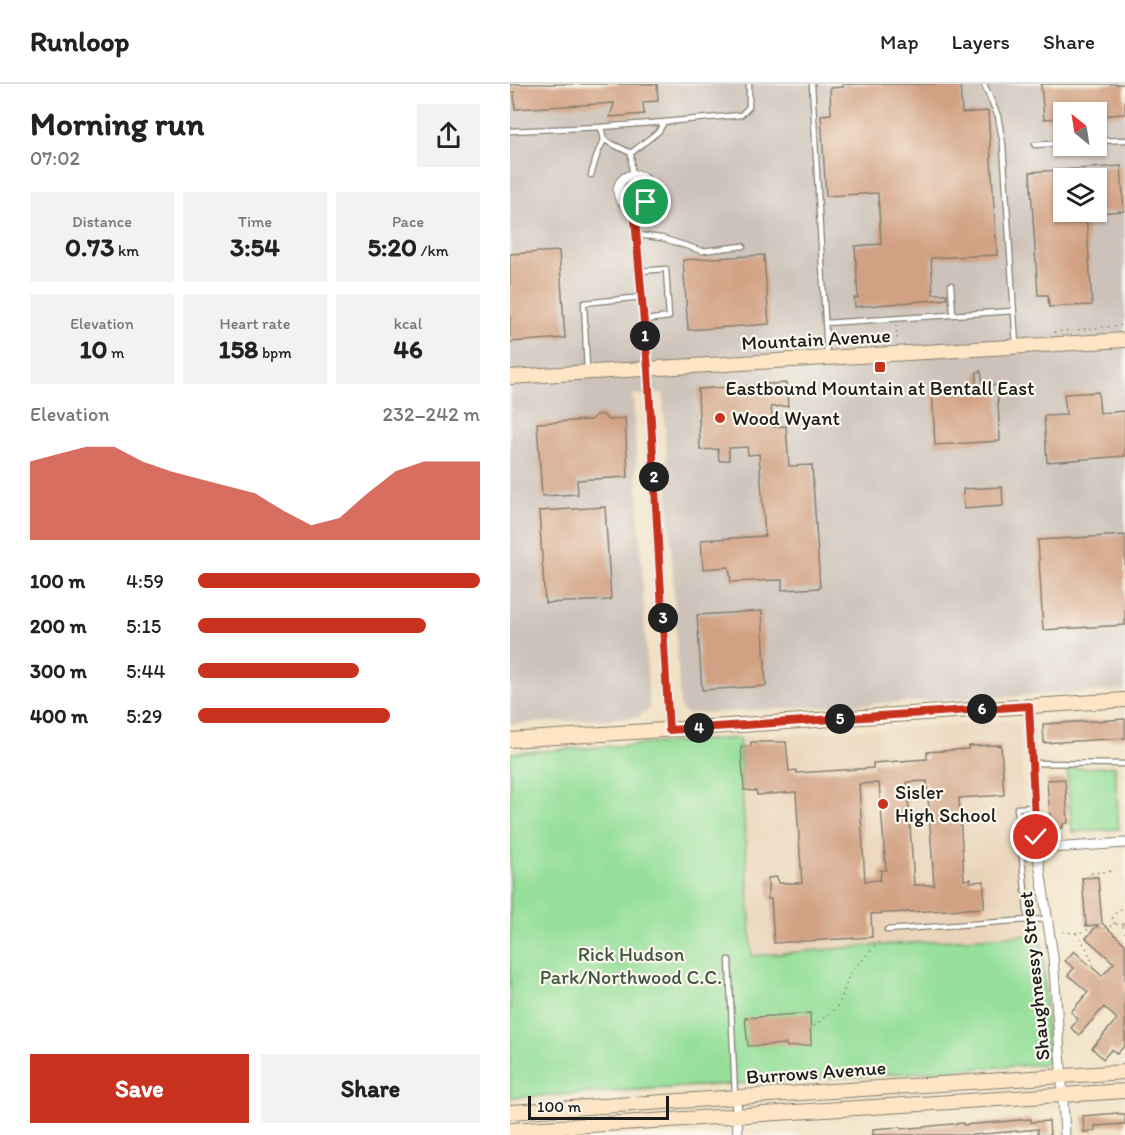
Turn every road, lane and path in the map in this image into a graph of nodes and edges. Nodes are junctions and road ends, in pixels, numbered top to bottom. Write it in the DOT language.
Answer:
graph roads {
  1 [pos="749,84"];
  2 [pos="812,84"];
  3 [pos="984,84"];
  4 [pos="664,122"];
  5 [pos="601,128"];
  6 [pos="510,131"];
  7 [pos="604,140"];
  8 [pos="1125,140"];
  9 [pos="1107,141"];
  10 [pos="1053,144"];
  11 [pos="1035,145"];
  12 [pos="631,153"];
  13 [pos="591,175"];
  14 [pos="632,175"];
  15 [pos="634,208"];
  16 [pos="637,235"];
  17 [pos="743,246"];
  18 [pos="640,271"];
  19 [pos="951,285"];
  20 [pos="642,297"];
  21 [pos="1014,311"];
  22 [pos="953,315"];
  23 [pos="896,318"];
  24 [pos="644,320"];
  25 [pos="825,323"];
  26 [pos="1125,340"];
  27 [pos="1016,346"];
  28 [pos="895,354"];
  29 [pos="827,358"];
  30 [pos="648,369"];
  31 [pos="588,373"];
  32 [pos="510,377"];
  33 [pos="1125,700"];
  34 [pos="1029,706"];
  35 [pos="669,730"];
  36 [pos="510,740"];
  37 [pos="1032,763"];
  38 [pos="1125,764"];
  39 [pos="1035,807"];
  40 [pos="1125,843"];
  41 [pos="1037,849"];
  42 [pos="1114,871"];
  43 [pos="1091,873"];
  44 [pos="1125,908"];
  45 [pos="1047,919"];
  46 [pos="1028,920"];
  47 [pos="1115,924"];
  48 [pos="1124,925"];
  49 [pos="887,930"];
  50 [pos="1063,932"];
  51 [pos="1076,933"];
  52 [pos="1125,933"];
  53 [pos="879,942"];
  54 [pos="729,960"];
  55 [pos="1094,966"];
  56 [pos="814,1026"];
  57 [pos="1125,1072"];
  58 [pos="1062,1076"];
  59 [pos="1125,1091"];
  60 [pos="1062,1095"];
  61 [pos="736,1097"];
  62 [pos="510,1112"];
  63 [pos="737,1115"];
  64 [pos="510,1130"];
  65 [pos="738,1135"];
  66 [pos="1065,1135"];
  1 -- 4 [label="lane"];
  2 -- 25 [label="lane"];
  3 -- 21 [label="lane"];
  4 -- 5 [label="lane"];
  4 -- 12 [label="lane"];
  5 -- 6 [label="lane"];
  5 -- 7 [label="lane"];
  7 -- 12 [label="lane"];
  7 -- 13 [label="lane"];
  8 -- 9 [label="lane"];
  10 -- 11 [label="lane"];
  12 -- 14 [label="lane"];
  14 -- 15 [label="street"];
  14 -- 15 [label="street"];
  15 -- 16 [label="street"];
  16 -- 17 [label="lane"];
  16 -- 18 [label="street"];
  18 -- 20 [label="street"];
  18 -- 24 [label="lane"];
  19 -- 22 [label="lane"];
  20 -- 24 [label="street"];
  20 -- 31 [label="lane"];
  21 -- 22 [label="lane"];
  21 -- 27 [label="lane"];
  22 -- 23 [label="lane"];
  23 -- 25 [label="lane"];
  23 -- 28 [label="path"];
  24 -- 30 [label="street"];
  25 -- 29 [label="lane"];
  26 -- 27 [label="street, Mountain Avenue"];
  27 -- 28 [label="street, Mountain Avenue"];
  28 -- 29 [label="street, Mountain Avenue"];
  29 -- 30 [label="street, Mountain Avenue"];
  30 -- 31 [label="street, Mountain Avenue"];
  30 -- 35 [label="street"];
  31 -- 32 [label="street, Mountain Avenue"];
  33 -- 34 [label="street"];
  34 -- 35 [label="street"];
  34 -- 37 [label="street, Shaughnessy Street"];
  35 -- 36 [label="street"];
  37 -- 38 [label="lane"];
  37 -- 39 [label="street, Shaughnessy Street"];
  39 -- 41 [label="street, Shaughnessy Street"];
  39 -- 46 [label="lane"];
  40 -- 41 [label="street"];
  41 -- 45 [label="street, Shaughnessy Street"];
  42 -- 43 [label="path"];
  44 -- 47 [label="path"];
  45 -- 46 [label="lane"];
  45 -- 58 [label="street, Shaughnessy Street"];
  46 -- 49 [label="lane"];
  47 -- 48 [label="path"];
  47 -- 51 [label="path"];
  48 -- 52 [label="path"];
  50 -- 51 [label="path"];
  51 -- 55 [label="path"];
  53 -- 56 [label="path"];
  54 -- 61 [label="lane"];
  57 -- 58 [label="street, Burrows Avenue"];
  58 -- 60 [label="street, Shaughnessy Street"];
  58 -- 61 [label="street, Burrows Avenue"];
  59 -- 60 [label="street, Burrows Avenue"];
  60 -- 63 [label="street, Burrows Avenue"];
  60 -- 66 [label="street, Shaughnessy Street"];
  61 -- 62 [label="street, Burrows Avenue"];
  61 -- 63 [label="street"];
  63 -- 64 [label="street, Burrows Avenue"];
  63 -- 65 [label="street"];
}
